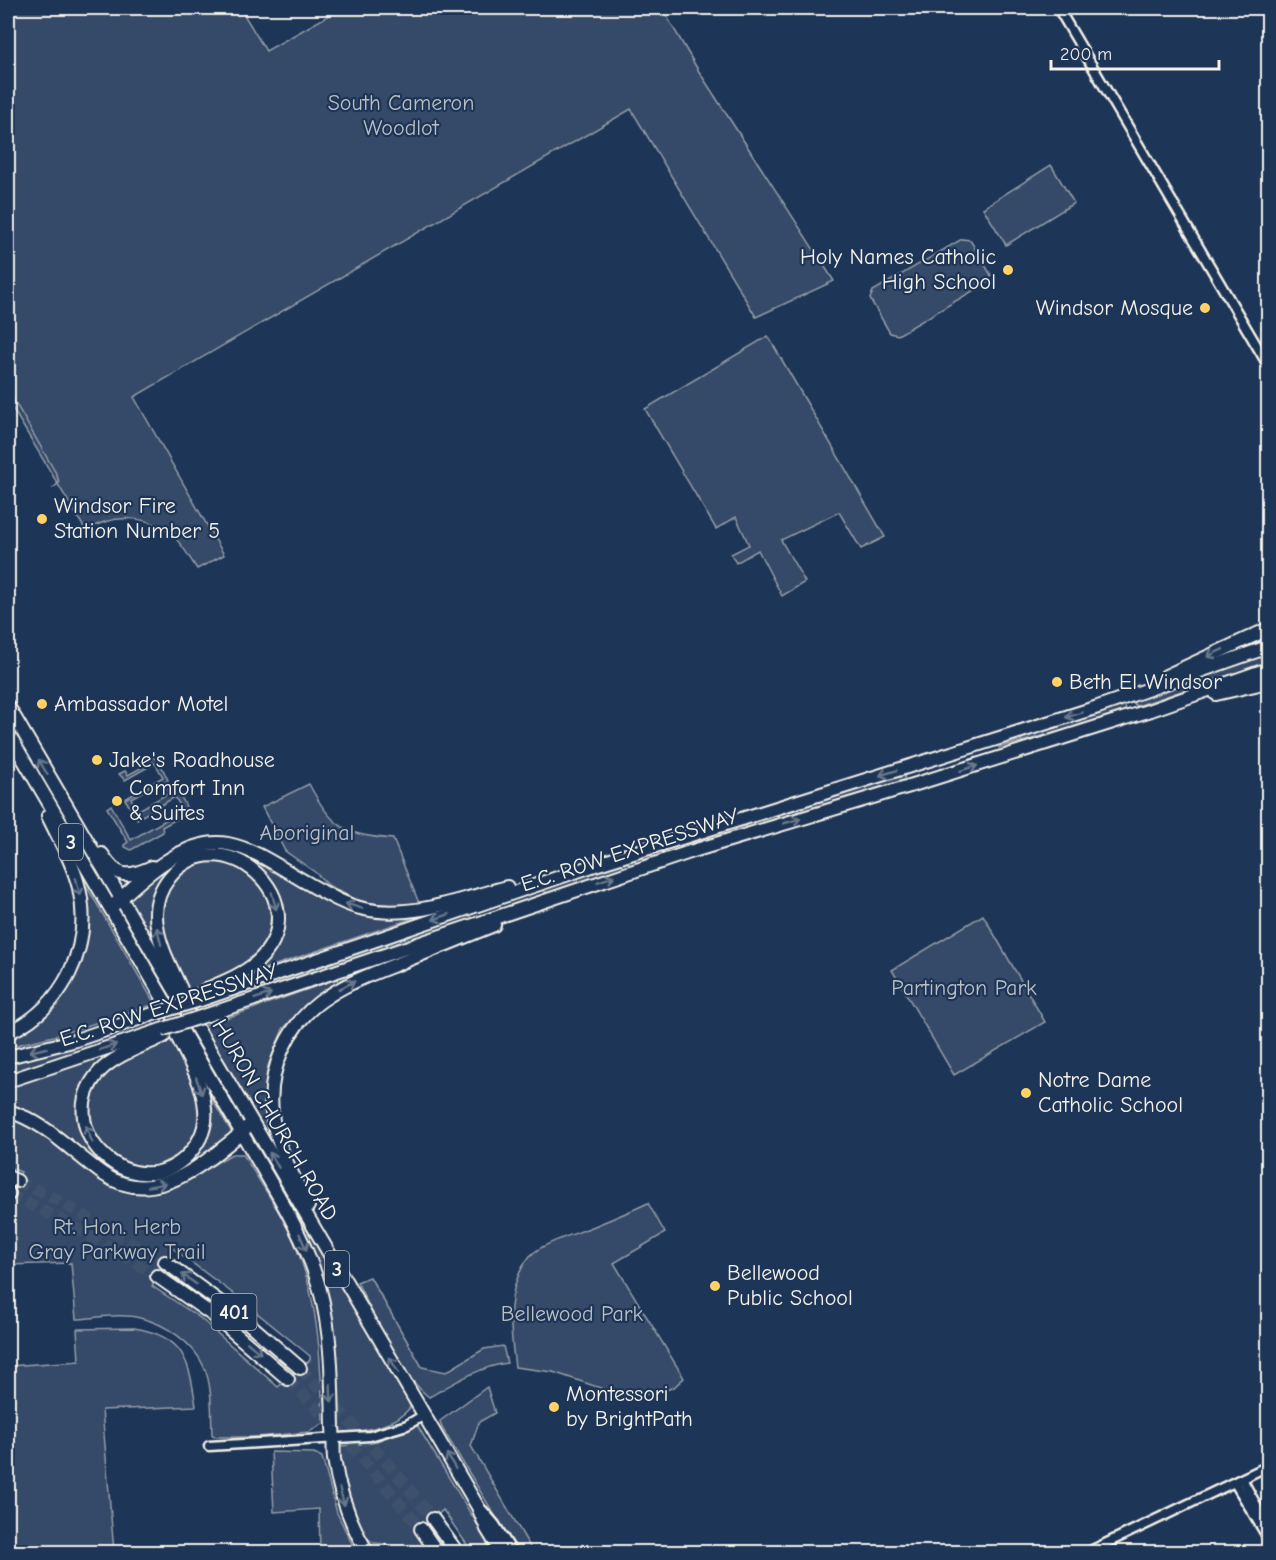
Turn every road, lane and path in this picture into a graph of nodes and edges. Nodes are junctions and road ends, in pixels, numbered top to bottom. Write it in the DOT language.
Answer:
graph roads {
  1 [pos="1058,8"];
  2 [pos="1269,365"];
  3 [pos="1269,629"];
  4 [pos="1269,648"];
  5 [pos="1269,669"];
  6 [pos="1269,682"];
  7 [pos="8,706"];
  8 [pos="1098,707"];
  9 [pos="1151,710"];
  10 [pos="8,733"];
  11 [pos="32,775"];
  12 [pos="72,817"];
  13 [pos="170,859"];
  14 [pos="595,865"];
  15 [pos="579,888"];
  16 [pos="120,899"];
  17 [pos="110,908"];
  18 [pos="160,993"];
  19 [pos="198,997"];
  20 [pos="194,1026"];
  21 [pos="8,1033"];
  22 [pos="163,1033"];
  23 [pos="8,1057"];
  24 [pos="8,1081"];
  25 [pos="8,1111"];
  26 [pos="251,1122"];
  27 [pos="242,1133"];
  28 [pos="254,1154"];
  29 [pos="210,1160"];
  30 [pos="318,1235"];
  31 [pos="165,1262"];
  32 [pos="157,1276"];
  33 [pos="300,1368"];
  34 [pos="288,1378"];
  35 [pos="424,1415"];
  36 [pos="333,1440"];
  37 [pos="209,1446"];
  38 [pos="1269,1466"];
  39 [pos="1239,1481"];
  40 [pos="478,1507"];
  41 [pos="433,1519"];
  42 [pos="1269,1527"];
  43 [pos="421,1530"];
  44 [pos="1269,1539"];
  45 [pos="367,1552"];
  46 [pos="437,1552"];
  47 [pos="457,1552"];
  48 [pos="501,1552"];
  49 [pos="511,1552"];
  50 [pos="1088,1552"];
  1 -- 2 [label="street"];
  3 -- 8 [label="highway, one-way"];
  4 -- 8 [label="highway, E.C. ROW EXPRESSWAY"];
  5 -- 9 [label="highway, E.C. ROW EXPRESSWAY"];
  6 -- 9 [label="highway"];
  12 -- 7 [label="highway, HURON CHURCH ROAD / 3, one-way"];
  8 -- 14 [label="highway, E.C. ROW EXPRESSWAY, one-way"];
  15 -- 9 [label="highway, E.C. ROW EXPRESSWAY, one-way"];
  10 -- 11 [label="highway, HURON CHURCH ROAD / 3"];
  11 -- 17 [label="highway, HURON CHURCH ROAD / 3"];
  11 -- 21 [label="highway, one-way"];
  12 -- 13 [label="highway"];
  12 -- 16 [label="highway, HURON CHURCH ROAD / 3"];
  14 -- 13 [label="highway, one-way"];
  13 -- 16 [label="highway"];
  14 -- 19 [label="highway, E.C. ROW EXPRESSWAY, one-way"];
  20 -- 15 [label="highway, E.C. ROW EXPRESSWAY, one-way, bridge"];
  30 -- 15 [label="highway, one-way"];
  16 -- 17 [label="highway"];
  16 -- 20 [label="highway, HURON CHURCH ROAD / 3"];
  17 -- 18 [label="highway, HURON CHURCH ROAD / 3"];
  18 -- 22 [label="highway, one-way"];
  18 -- 27 [label="highway, HURON CHURCH ROAD / 3"];
  20 -- 19 [label="highway, one-way"];
  19 -- 23 [label="highway, E.C. ROW EXPRESSWAY, one-way, bridge"];
  20 -- 22 [label="highway, E.C. ROW EXPRESSWAY, bridge"];
  20 -- 26 [label="highway, HURON CHURCH ROAD / 3"];
  24 -- 22 [label="highway, E.C. ROW EXPRESSWAY, one-way"];
  25 -- 29 [label="highway, one-way"];
  26 -- 27 [label="highway"];
  30 -- 26 [label="highway, HURON CHURCH ROAD / 3, one-way"];
  27 -- 28 [label="highway, HURON CHURCH ROAD / 3"];
  27 -- 29 [label="highway"];
  28 -- 29 [label="highway"];
  28 -- 36 [label="highway, HURON CHURCH ROAD / 3, one-way"];
  35 -- 30 [label="highway, HURON CHURCH ROAD / 3, one-way"];
  33 -- 31 [label="highway, 401, one-way"];
  32 -- 34 [label="highway, 401, one-way"];
  35 -- 36 [label="street"];
  40 -- 35 [label="highway, HURON CHURCH ROAD / 3, one-way"];
  36 -- 37 [label="street"];
  36 -- 45 [label="highway, HURON CHURCH ROAD / 3, one-way"];
  38 -- 39 [label="street"];
  39 -- 42 [label="street"];
  39 -- 44 [label="street"];
  39 -- 50 [label="street"];
  40 -- 48 [label="highway"];
  40 -- 49 [label="main road, HURON CHURCH ROAD / 3"];
  41 -- 47 [label="highway"];
  43 -- 46 [label="highway"];
}
